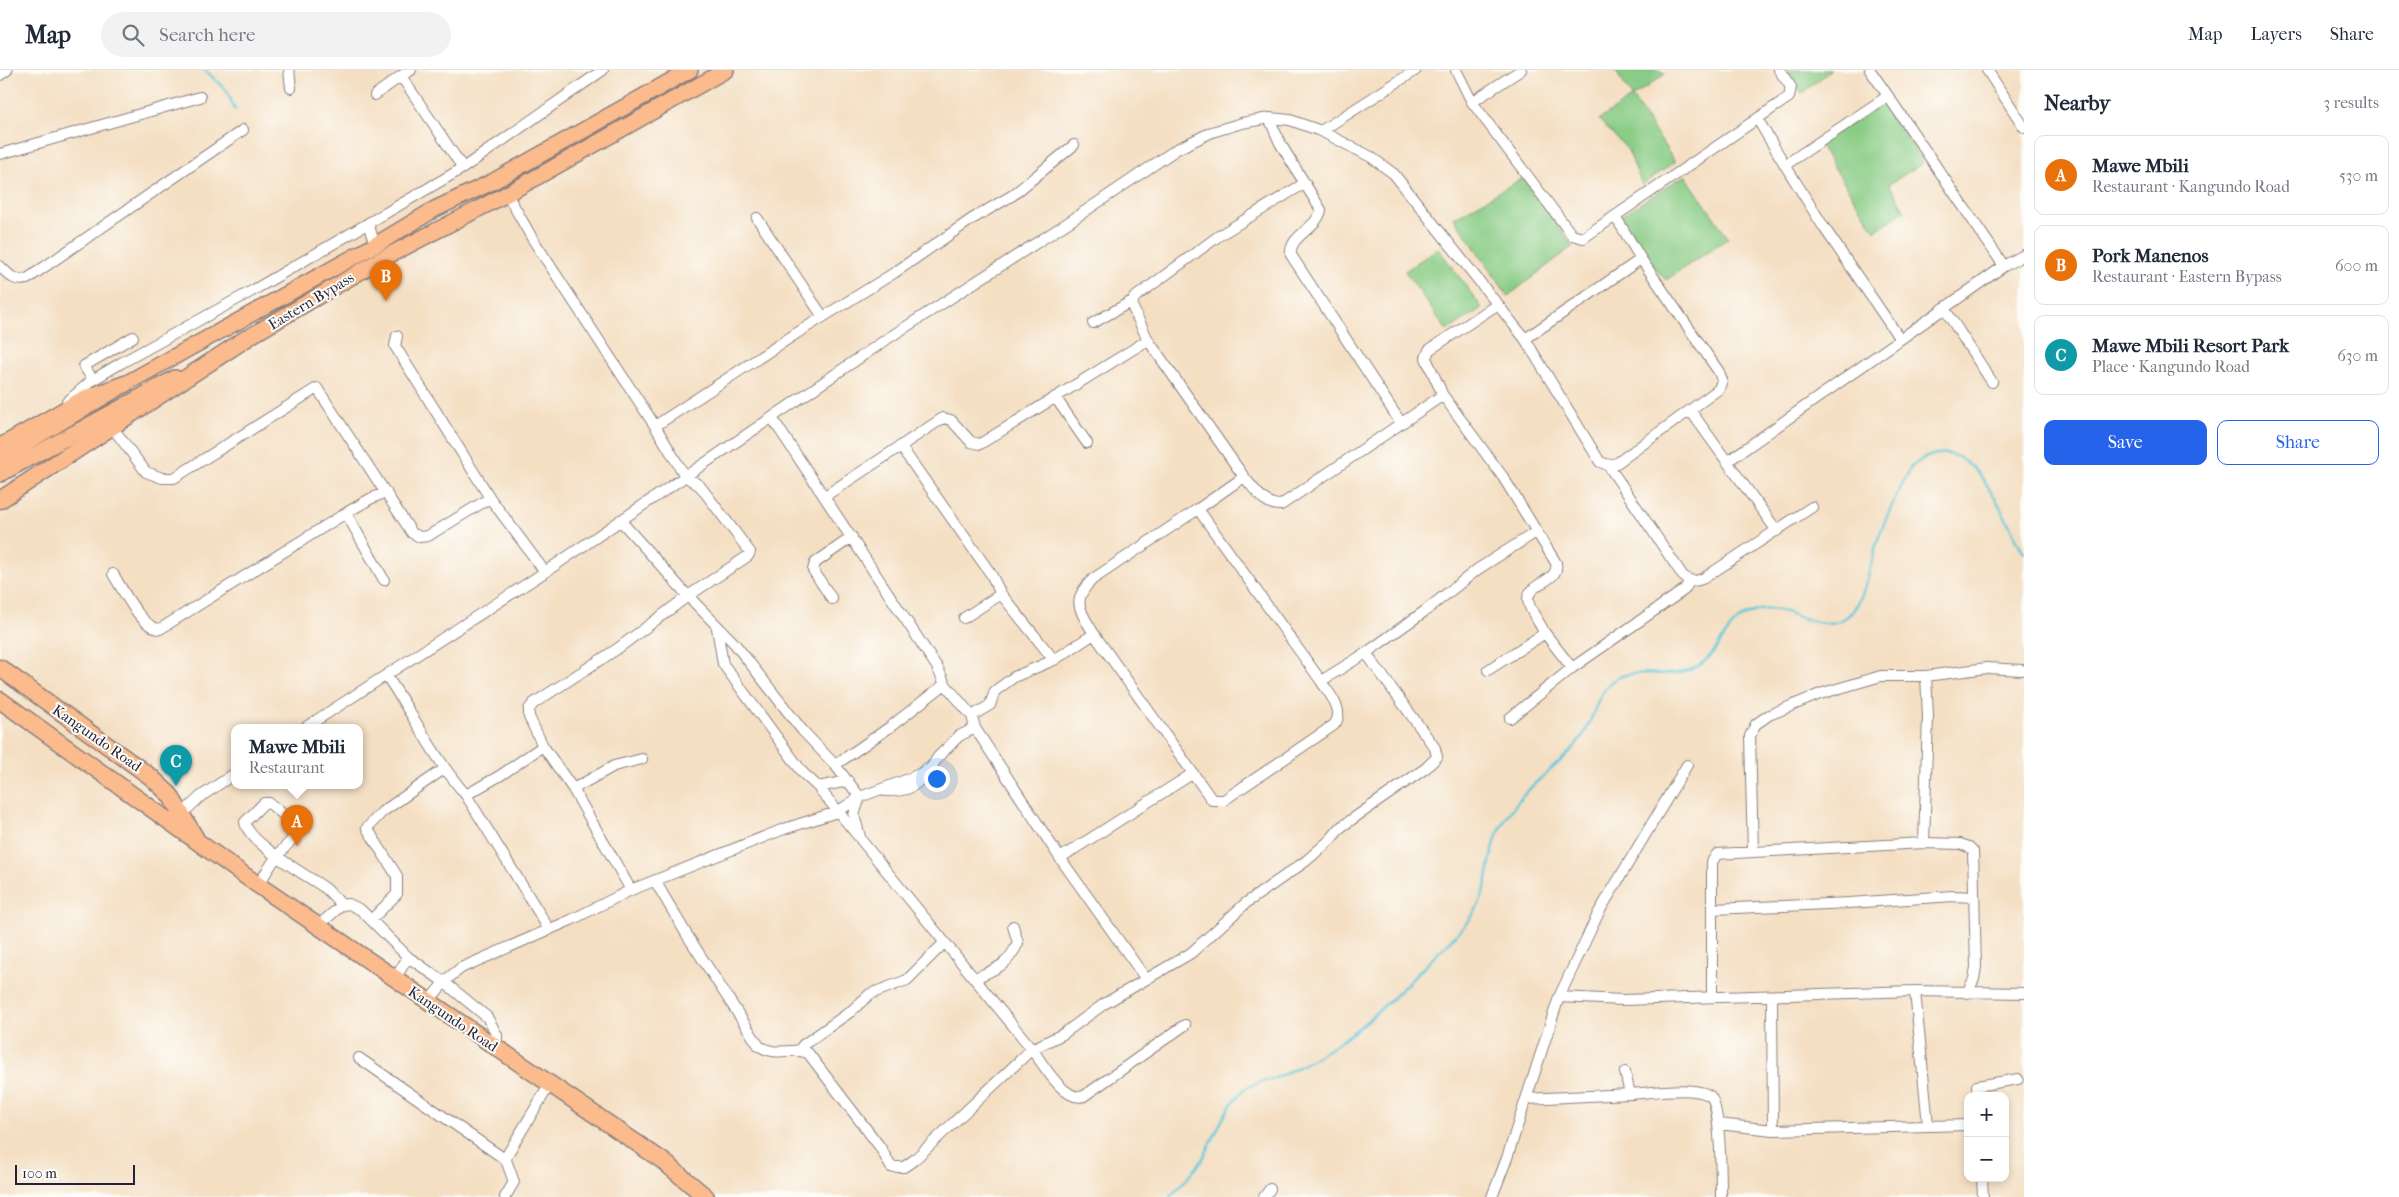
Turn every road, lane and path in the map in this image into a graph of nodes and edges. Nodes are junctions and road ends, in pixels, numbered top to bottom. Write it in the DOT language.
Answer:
graph roads {
  1 [pos="7,70"];
  2 [pos="289,70"];
  3 [pos="411,70"];
  4 [pos="603,70"];
  5 [pos="690,70"];
  6 [pos="726,70"];
  7 [pos="1416,70"];
  8 [pos="1456,70"];
  9 [pos="1521,70"];
  10 [pos="1779,70"];
  11 [pos="1870,70"];
  12 [pos="1987,70"];
  13 [pos="0,75"];
  14 [pos="401,76"];
  15 [pos="291,88"];
  16 [pos="375,95"];
  17 [pos="1888,96"];
  18 [pos="200,97"];
  19 [pos="1472,102"];
  20 [pos="1269,118"];
  21 [pos="1758,120"];
  22 [pos="2024,127"];
  23 [pos="243,130"];
  24 [pos="1321,131"];
  25 [pos="1074,145"];
  26 [pos="0,154"];
  27 [pos="522,164"];
  28 [pos="1785,165"];
  29 [pos="463,168"];
  30 [pos="531,179"];
  31 [pos="1305,184"];
  32 [pos="507,194"];
  33 [pos="1615,216"];
  34 [pos="757,218"];
  35 [pos="368,223"];
  36 [pos="377,244"];
  37 [pos="2024,255"];
  38 [pos="1641,259"];
  39 [pos="0,266"];
  40 [pos="2004,266"];
  41 [pos="1132,301"];
  42 [pos="1498,304"];
  43 [pos="1944,308"];
  44 [pos="823,317"];
  45 [pos="1094,323"];
  46 [pos="397,336"];
  47 [pos="133,337"];
  48 [pos="247,338"];
  49 [pos="1525,339"];
  50 [pos="1900,339"];
  51 [pos="1148,340"];
  52 [pos="93,380"];
  53 [pos="1992,382"];
  54 [pos="124,384"];
  55 [pos="1442,394"];
  56 [pos="1055,397"];
  57 [pos="1690,410"];
  58 [pos="53,418"];
  59 [pos="772,418"];
  60 [pos="1401,423"];
  61 [pos="655,426"];
  62 [pos="112,427"];
  63 [pos="1087,443"];
  64 [pos="901,447"];
  65 [pos="4,459"];
  66 [pos="1728,461"];
  67 [pos="1608,465"];
  68 [pos="685,476"];
  69 [pos="1244,477"];
  70 [pos="386,492"];
  71 [pos="824,496"];
  72 [pos="490,498"];
  73 [pos="0,500"];
  74 [pos="1812,507"];
  75 [pos="1198,509"];
  76 [pos="346,513"];
  77 [pos="620,520"];
  78 [pos="1777,531"];
  79 [pos="1536,532"];
  80 [pos="852,537"];
  81 [pos="545,572"];
  82 [pos="113,574"];
  83 [pos="384,580"];
  84 [pos="1690,581"];
  85 [pos="1001,594"];
  86 [pos="688,596"];
  87 [pos="832,599"];
  88 [pos="964,618"];
  89 [pos="717,628"];
  90 [pos="1544,632"];
  91 [pos="1094,634"];
  92 [pos="1366,653"];
  93 [pos="1054,660"];
  94 [pos="0,668"];
  95 [pos="1572,668"];
  96 [pos="1488,670"];
  97 [pos="2022,670"];
  98 [pos="386,675"];
  99 [pos="1926,676"];
  100 [pos="16,681"];
  101 [pos="1321,681"];
  102 [pos="945,684"];
  103 [pos="2,701"];
  104 [pos="972,716"];
  105 [pos="1510,718"];
  106 [pos="311,724"];
  107 [pos="975,728"];
  108 [pos="544,746"];
  109 [pos="642,759"];
  110 [pos="835,764"];
  111 [pos="1687,765"];
  112 [pos="444,769"];
  113 [pos="1192,774"];
  114 [pos="231,776"];
  115 [pos="848,781"];
  116 [pos="818,787"];
  117 [pos="573,789"];
  118 [pos="466,795"];
  119 [pos="860,798"];
  120 [pos="838,812"];
  121 [pos="182,814"];
  122 [pos="861,840"];
  123 [pos="199,843"];
  124 [pos="1924,843"];
  125 [pos="1753,852"];
  126 [pos="276,857"];
  127 [pos="1060,858"];
  128 [pos="655,881"];
  129 [pos="258,885"];
  130 [pos="630,890"];
  131 [pos="1974,897"];
  132 [pos="342,904"];
  133 [pos="1713,909"];
  134 [pos="371,920"];
  135 [pos="318,926"];
  136 [pos="1013,926"];
  137 [pos="549,929"];
  138 [pos="944,943"];
  139 [pos="408,957"];
  140 [pos="975,978"];
  141 [pos="395,979"];
  142 [pos="1146,979"];
  143 [pos="444,982"];
  144 [pos="1915,992"];
  145 [pos="1966,993"];
  146 [pos="2024,993"];
  147 [pos="1772,996"];
  148 [pos="1559,997"];
  149 [pos="1712,997"];
  150 [pos="428,1002"];
  151 [pos="1185,1025"];
  152 [pos="497,1049"];
  153 [pos="1032,1049"];
  154 [pos="799,1050"];
  155 [pos="359,1058"];
  156 [pos="1625,1072"];
  157 [pos="2018,1079"];
  158 [pos="550,1084"];
  159 [pos="1978,1092"];
  160 [pos="1630,1094"];
  161 [pos="1526,1099"];
  162 [pos="1718,1124"];
  163 [pos="1928,1125"];
  164 [pos="1964,1125"];
  165 [pos="1773,1130"];
  166 [pos="506,1160"];
  167 [pos="1982,1182"];
  168 [pos="1494,1193"];
  169 [pos="505,1197"];
  170 [pos="706,1197"];
  171 [pos="1503,1197"];
  172 [pos="1721,1197"];
  173 [pos="1983,1197"];
  1 -- 13 [label="street"];
  2 -- 15 [label="street"];
  3 -- 14 [label="street"];
  4 -- 29 [label="street"];
  5 -- 27 [label="main road, Eastern Bypass"];
  6 -- 30 [label="main road, Eastern Bypass"];
  7 -- 24 [label="street"];
  8 -- 19 [label="street"];
  9 -- 19 [label="street"];
  10 -- 21 [label="street"];
  11 -- 17 [label="street"];
  12 -- 22 [label="street"];
  14 -- 16 [label="street"];
  14 -- 29 [label="street"];
  17 -- 28 [label="street"];
  17 -- 40 [label="street"];
  18 -- 26 [label="street"];
  19 -- 33 [label="street"];
  20 -- 24 [label="street"];
  20 -- 31 [label="street"];
  20 -- 59 [label="street"];
  21 -- 28 [label="street"];
  21 -- 33 [label="street"];
  23 -- 39 [label="street"];
  24 -- 42 [label="street"];
  25 -- 44 [label="street"];
  27 -- 30 [label="main road"];
  27 -- 36 [label="main road, Eastern Bypass"];
  28 -- 50 [label="street"];
  29 -- 35 [label="street"];
  30 -- 32 [label="main road, Eastern Bypass"];
  31 -- 41 [label="street"];
  31 -- 60 [label="street"];
  32 -- 48 [label="main road, Eastern Bypass"];
  32 -- 61 [label="street"];
  33 -- 38 [label="street"];
  34 -- 44 [label="street"];
  35 -- 36 [label="street"];
  35 -- 52 [label="street"];
  36 -- 54 [label="main road, Eastern Bypass"];
  37 -- 40 [label="street"];
  38 -- 49 [label="street"];
  38 -- 57 [label="street"];
  40 -- 43 [label="street"];
  41 -- 45 [label="street"];
  41 -- 51 [label="street"];
  42 -- 49 [label="street"];
  42 -- 55 [label="street"];
  43 -- 50 [label="street"];
  43 -- 53 [label="street"];
  44 -- 61 [label="street"];
  46 -- 72 [label="street"];
  47 -- 52 [label="street"];
  48 -- 62 [label="highway"];
  48 -- 65 [label="main road, Eastern Bypass"];
  49 -- 67 [label="street"];
  50 -- 66 [label="street"];
  51 -- 56 [label="street"];
  51 -- 69 [label="street"];
  52 -- 58 [label="street"];
  54 -- 58 [label="highway"];
  54 -- 65 [label="main road, Eastern Bypass"];
  55 -- 60 [label="street"];
  55 -- 79 [label="street"];
  56 -- 63 [label="street"];
  56 -- 64 [label="street"];
  57 -- 66 [label="street"];
  57 -- 67 [label="street"];
  58 -- 65 [label="highway"];
  59 -- 68 [label="street"];
  59 -- 71 [label="street"];
  60 -- 69 [label="street"];
  61 -- 68 [label="street"];
  62 -- 70 [label="street"];
  62 -- 73 [label="highway"];
  64 -- 71 [label="street"];
  64 -- 85 [label="street"];
  66 -- 78 [label="street"];
  67 -- 84 [label="street"];
  68 -- 77 [label="street"];
  68 -- 86 [label="street"];
  69 -- 75 [label="street"];
  70 -- 72 [label="street"];
  70 -- 76 [label="street"];
  71 -- 80 [label="street"];
  72 -- 81 [label="street"];
  74 -- 78 [label="street"];
  75 -- 91 [label="street"];
  75 -- 101 [label="street"];
  76 -- 82 [label="street"];
  76 -- 83 [label="street"];
  77 -- 81 [label="street"];
  77 -- 86 [label="street"];
  78 -- 84 [label="street"];
  79 -- 90 [label="street"];
  79 -- 92 [label="street"];
  80 -- 87 [label="street"];
  80 -- 102 [label="street"];
  81 -- 98 [label="street"];
  84 -- 95 [label="street"];
  85 -- 88 [label="street"];
  85 -- 93 [label="street"];
  86 -- 89 [label="street"];
  86 -- 108 [label="street"];
  89 -- 110 [label="street"];
  89 -- 116 [label="street"];
  90 -- 95 [label="street"];
  90 -- 96 [label="street"];
  91 -- 93 [label="street"];
  91 -- 113 [label="street"];
  92 -- 101 [label="street"];
  92 -- 142 [label="street"];
  93 -- 104 [label="street"];
  94 -- 100 [label="highway, Kangundo Road"];
  95 -- 105 [label="street"];
  97 -- 99 [label="street"];
  98 -- 106 [label="street"];
  98 -- 112 [label="street"];
  99 -- 124 [label="street"];
  99 -- 125 [label="street"];
  100 -- 103 [label="highway"];
  100 -- 121 [label="highway, Kangundo Road"];
  101 -- 113 [label="street"];
  102 -- 104 [label="street"];
  102 -- 110 [label="street"];
  103 -- 123 [label="highway, Kangundo Road"];
  104 -- 107 [label="street"];
  107 -- 119 [label="street"];
  107 -- 127 [label="street"];
  108 -- 117 [label="street"];
  108 -- 118 [label="street"];
  109 -- 117 [label="street"];
  110 -- 115 [label="street"];
  111 -- 148 [label="street"];
  112 -- 118 [label="street"];
  112 -- 134 [label="street"];
  113 -- 127 [label="street"];
  114 -- 121 [label="street"];
  115 -- 116 [label="street"];
  115 -- 119 [label="street"];
  116 -- 120 [label="street"];
  117 -- 130 [label="street"];
  118 -- 137 [label="street"];
  119 -- 120 [label="street"];
  119 -- 122 [label="street"];
  120 -- 122 [label="street"];
  120 -- 128 [label="street"];
  121 -- 123 [label="highway, Kangundo Road"];
  122 -- 138 [label="street"];
  123 -- 129 [label="highway, Kangundo Road"];
  124 -- 125 [label="street"];
  124 -- 131 [label="street"];
  125 -- 133 [label="street"];
  126 -- 126 [label="street"];
  126 -- 129 [label="street"];
  126 -- 132 [label="street"];
  127 -- 142 [label="street"];
  128 -- 130 [label="street"];
  128 -- 154 [label="street"];
  129 -- 135 [label="highway, Kangundo Road"];
  130 -- 137 [label="street"];
  131 -- 133 [label="street"];
  131 -- 145 [label="street"];
  132 -- 134 [label="street"];
  132 -- 135 [label="street"];
  133 -- 149 [label="street"];
  134 -- 139 [label="street"];
  135 -- 141 [label="highway, Kangundo Road"];
  136 -- 140 [label="street"];
  137 -- 143 [label="street"];
  138 -- 140 [label="street"];
  138 -- 154 [label="street"];
  139 -- 141 [label="street"];
  139 -- 143 [label="street"];
  140 -- 153 [label="street"];
  141 -- 150 [label="highway, Kangundo Road"];
  142 -- 153 [label="street"];
  143 -- 150 [label="street"];
  143 -- 152 [label="street"];
  144 -- 145 [label="street"];
  144 -- 147 [label="street"];
  144 -- 163 [label="street"];
  145 -- 146 [label="street"];
  147 -- 149 [label="street"];
  147 -- 165 [label="street"];
  148 -- 149 [label="street"];
  148 -- 161 [label="street"];
  150 -- 152 [label="highway, Kangundo Road"];
  151 -- 153 [label="street"];
  152 -- 158 [label="highway, Kangundo Road"];
  153 -- 154 [label="street"];
  155 -- 166 [label="street"];
  156 -- 160 [label="street"];
  157 -- 159 [label="street"];
  158 -- 166 [label="street"];
  158 -- 170 [label="highway, Kangundo Road"];
  160 -- 161 [label="street"];
  160 -- 162 [label="street"];
  161 -- 168 [label="street"];
  162 -- 165 [label="street"];
  162 -- 172 [label="street"];
  163 -- 164 [label="street"];
  163 -- 165 [label="street"];
  166 -- 169 [label="street"];
  167 -- 173 [label="street"];
  168 -- 171 [label="street"];
}
